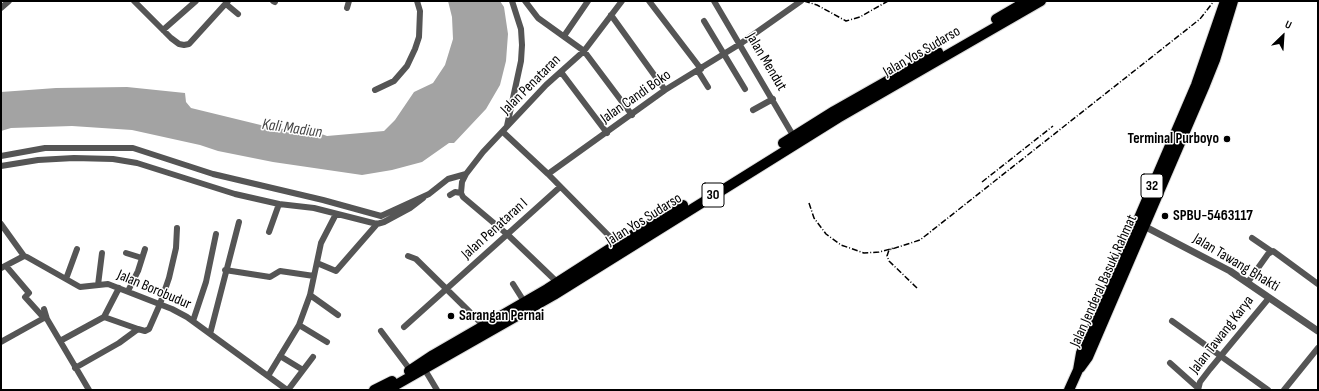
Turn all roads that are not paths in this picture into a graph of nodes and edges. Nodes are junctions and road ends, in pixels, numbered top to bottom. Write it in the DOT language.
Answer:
graph roads {
  1 [pos="9,1"];
  2 [pos="134,1"];
  3 [pos="349,1"];
  4 [pos="417,1"];
  5 [pos="512,1"];
  6 [pos="525,1"];
  7 [pos="588,1"];
  8 [pos="622,1"];
  9 [pos="649,1"];
  10 [pos="714,1"];
  11 [pos="799,1"];
  12 [pos="1027,1"];
  13 [pos="1041,1"];
  14 [pos="1225,1"];
  15 [pos="1233,1"];
  16 [pos="192,2"];
  17 [pos="227,3"];
  18 [pos="1,8"];
  19 [pos="347,8"];
  20 [pos="238,14"];
  21 [pos="611,15"];
  22 [pos="704,21"];
  23 [pos="163,30"];
  24 [pos="564,36"];
  25 [pos="740,44"];
  26 [pos="584,51"];
  27 [pos="725,54"];
  28 [pos="700,70"];
  29 [pos="561,72"];
  30 [pos="708,87"];
  31 [pos="745,89"];
  32 [pos="376,90"];
  33 [pos="665,90"];
  34 [pos="773,99"];
  35 [pos="753,110"];
  36 [pos="632,115"];
  37 [pos="1183,125"];
  38 [pos="505,130"];
  39 [pos="607,133"];
  40 [pos="794,137"];
  41 [pos="1,156"];
  42 [pos="1,166"];
  43 [pos="462,174"];
  44 [pos="548,174"];
  45 [pos="560,187"];
  46 [pos="461,193"];
  47 [pos="429,194"];
  48 [pos="450,195"];
  49 [pos="279,204"];
  50 [pos="681,210"];
  51 [pos="336,214"];
  52 [pos="239,222"];
  53 [pos="1,224"];
  54 [pos="377,224"];
  55 [pos="1141,224"];
  56 [pos="177,228"];
  57 [pos="269,232"];
  58 [pos="216,234"];
  59 [pos="508,234"];
  60 [pos="1252,238"];
  61 [pos="617,244"];
  62 [pos="77,248"];
  63 [pos="145,249"];
  64 [pos="1271,251"];
  65 [pos="102,253"];
  66 [pos="126,253"];
  67 [pos="24,256"];
  68 [pos="408,256"];
  69 [pos="142,258"];
  70 [pos="317,263"];
  71 [pos="4,267"];
  72 [pos="225,270"];
  73 [pos="314,276"];
  74 [pos="66,280"];
  75 [pos="558,282"];
  76 [pos="1248,282"];
  77 [pos="513,284"];
  78 [pos="1318,284"];
  79 [pos="98,285"];
  80 [pos="119,288"];
  81 [pos="447,290"];
  82 [pos="128,292"];
  83 [pos="310,295"];
  84 [pos="1268,298"];
  85 [pos="525,303"];
  86 [pos="160,304"];
  87 [pos="44,309"];
  88 [pos="338,314"];
  89 [pos="104,317"];
  90 [pos="46,318"];
  91 [pos="193,321"];
  92 [pos="1172,322"];
  93 [pos="299,325"];
  94 [pos="484,326"];
  95 [pos="404,327"];
  96 [pos="138,329"];
  97 [pos="381,331"];
  98 [pos="1318,331"];
  99 [pos="1,334"];
  100 [pos="210,334"];
  101 [pos="3,341"];
  102 [pos="60,341"];
  103 [pos="327,342"];
  104 [pos="1318,348"];
  105 [pos="280,356"];
  106 [pos="1221,356"];
  107 [pos="313,357"];
  108 [pos="435,359"];
  109 [pos="1170,363"];
  110 [pos="75,368"];
  111 [pos="303,370"];
  112 [pos="411,370"];
  113 [pos="425,370"];
  114 [pos="268,376"];
  115 [pos="1198,389"];
  116 [pos="89,390"];
  117 [pos="288,390"];
  118 [pos="374,390"];
  119 [pos="387,390"];
  120 [pos="437,390"];
  121 [pos="1069,390"];
  122 [pos="1268,390"];
  123 [pos="1284,390"];
  1 -- 18 [label="street"];
  2 -- 23 [label="street"];
  3 -- 19 [label="street"];
  4 -- 32 [label="street"];
  5 -- 38 [label="street"];
  6 -- 24 [label="street, Jalan Penataran"];
  7 -- 24 [label="street"];
  8 -- 21 [label="street"];
  9 -- 28 [label="street"];
  10 -- 25 [label="street, Jalan Mendut"];
  11 -- 25 [label="street, Jalan Candi Boko"];
  12 -- 40 [label="highway, Jalan Yos Sudarso / 30"];
  13 -- 50 [label="highway, Jalan Yos Sudarso / 30"];
  14 -- 37 [label="highway, Jalan Jenderal Basuki Rahmat / 32"];
  15 -- 37 [label="highway, Jalan Jenderal Basuki Rahmat / 32"];
  16 -- 23 [label="street"];
  17 -- 20 [label="street"];
  17 -- 23 [label="street"];
  21 -- 26 [label="street"];
  21 -- 33 [label="street"];
  22 -- 27 [label="street"];
  24 -- 26 [label="street, Jalan Penataran"];
  25 -- 27 [label="street, Jalan Candi Boko"];
  25 -- 34 [label="street, Jalan Mendut"];
  26 -- 29 [label="street, Jalan Penataran"];
  26 -- 36 [label="street"];
  27 -- 28 [label="street, Jalan Candi Boko"];
  27 -- 31 [label="street"];
  28 -- 30 [label="street"];
  28 -- 33 [label="street, Jalan Candi Boko"];
  29 -- 38 [label="street, Jalan Penataran"];
  29 -- 39 [label="street"];
  33 -- 36 [label="street, Jalan Candi Boko"];
  34 -- 35 [label="street"];
  34 -- 40 [label="street, Jalan Mendut"];
  36 -- 39 [label="street, Jalan Candi Boko"];
  37 -- 55 [label="highway, Jalan Jenderal Basuki Rahmat / 32"];
  38 -- 43 [label="street"];
  38 -- 44 [label="street, Jalan Penataran"];
  39 -- 44 [label="street, Jalan Candi Boko"];
  40 -- 50 [label="highway, Jalan Yos Sudarso / 30"];
  41 -- 47 [label="street"];
  42 -- 49 [label="street"];
  43 -- 46 [label="street"];
  43 -- 47 [label="street"];
  44 -- 45 [label="street, Jalan Penataran"];
  45 -- 59 [label="street, Jalan Penataran I"];
  45 -- 61 [label="street, Jalan Penataran"];
  46 -- 48 [label="street"];
  46 -- 59 [label="street"];
  47 -- 54 [label="street"];
  49 -- 51 [label="street"];
  49 -- 57 [label="street"];
  50 -- 61 [label="highway, Jalan Yos Sudarso / 30"];
  50 -- 108 [label="highway, Jalan Yos Sudarso / 30"];
  51 -- 54 [label="street"];
  51 -- 70 [label="street"];
  52 -- 72 [label="street"];
  53 -- 67 [label="street"];
  54 -- 70 [label="street"];
  55 -- 76 [label="street, Jalan Tawang Bhakti"];
  55 -- 121 [label="highway, Jalan Jenderal Basuki Rahmat / 32"];
  56 -- 86 [label="street"];
  58 -- 91 [label="street"];
  59 -- 75 [label="street"];
  59 -- 81 [label="street, Jalan Penataran I"];
  60 -- 64 [label="street"];
  61 -- 75 [label="highway, Jalan Yos Sudarso / 30"];
  62 -- 74 [label="street"];
  63 -- 69 [label="street"];
  64 -- 76 [label="street"];
  64 -- 78 [label="street"];
  65 -- 79 [label="street"];
  66 -- 69 [label="street"];
  67 -- 71 [label="street"];
  67 -- 74 [label="street, Jalan Borobudur"];
  68 -- 81 [label="street"];
  69 -- 82 [label="street"];
  70 -- 73 [label="street"];
  71 -- 90 [label="street"];
  72 -- 73 [label="street"];
  72 -- 100 [label="street"];
  73 -- 83 [label="street"];
  74 -- 79 [label="street, Jalan Borobudur"];
  75 -- 85 [label="highway, Jalan Yos Sudarso / 30"];
  76 -- 84 [label="street, Jalan Tawang Bhakti"];
  77 -- 85 [label="street"];
  79 -- 80 [label="street, Jalan Borobudur"];
  80 -- 82 [label="street, Jalan Borobudur"];
  80 -- 89 [label="street"];
  81 -- 94 [label="street"];
  81 -- 95 [label="street, Jalan Penataran I"];
  82 -- 86 [label="street, Jalan Borobudur"];
  83 -- 88 [label="street"];
  83 -- 93 [label="street"];
  84 -- 98 [label="street, Jalan Tawang Bhakti"];
  84 -- 106 [label="street, Jalan Tawang Karya"];
  85 -- 94 [label="highway, Jalan Yos Sudarso / 30"];
  86 -- 91 [label="street, Jalan Borobudur"];
  86 -- 96 [label="street"];
  87 -- 90 [label="street"];
  89 -- 96 [label="street"];
  89 -- 102 [label="street"];
  90 -- 101 [label="street"];
  90 -- 102 [label="street"];
  91 -- 100 [label="street, Jalan Borobudur"];
  92 -- 106 [label="street"];
  93 -- 103 [label="street"];
  93 -- 105 [label="street"];
  94 -- 108 [label="highway, Jalan Yos Sudarso / 30"];
  96 -- 110 [label="street"];
  97 -- 112 [label="street"];
  99 -- 101 [label="street"];
  100 -- 114 [label="street, Jalan Borobudur"];
  102 -- 110 [label="street"];
  104 -- 123 [label="street"];
  105 -- 111 [label="street"];
  105 -- 114 [label="street"];
  106 -- 115 [label="street, Jalan Tawang Karya"];
  106 -- 122 [label="street"];
  107 -- 111 [label="street"];
  108 -- 112 [label="highway, Jalan Yos Sudarso / 30"];
  108 -- 113 [label="highway, Jalan Yos Sudarso / 30"];
  109 -- 115 [label="street"];
  110 -- 116 [label="street"];
  111 -- 117 [label="street"];
  112 -- 118 [label="highway, Jalan Yos Sudarso / 30"];
  113 -- 119 [label="highway, Jalan Yos Sudarso / 30"];
  113 -- 120 [label="street"];
  114 -- 117 [label="street, Jalan Borobudur"];
}
